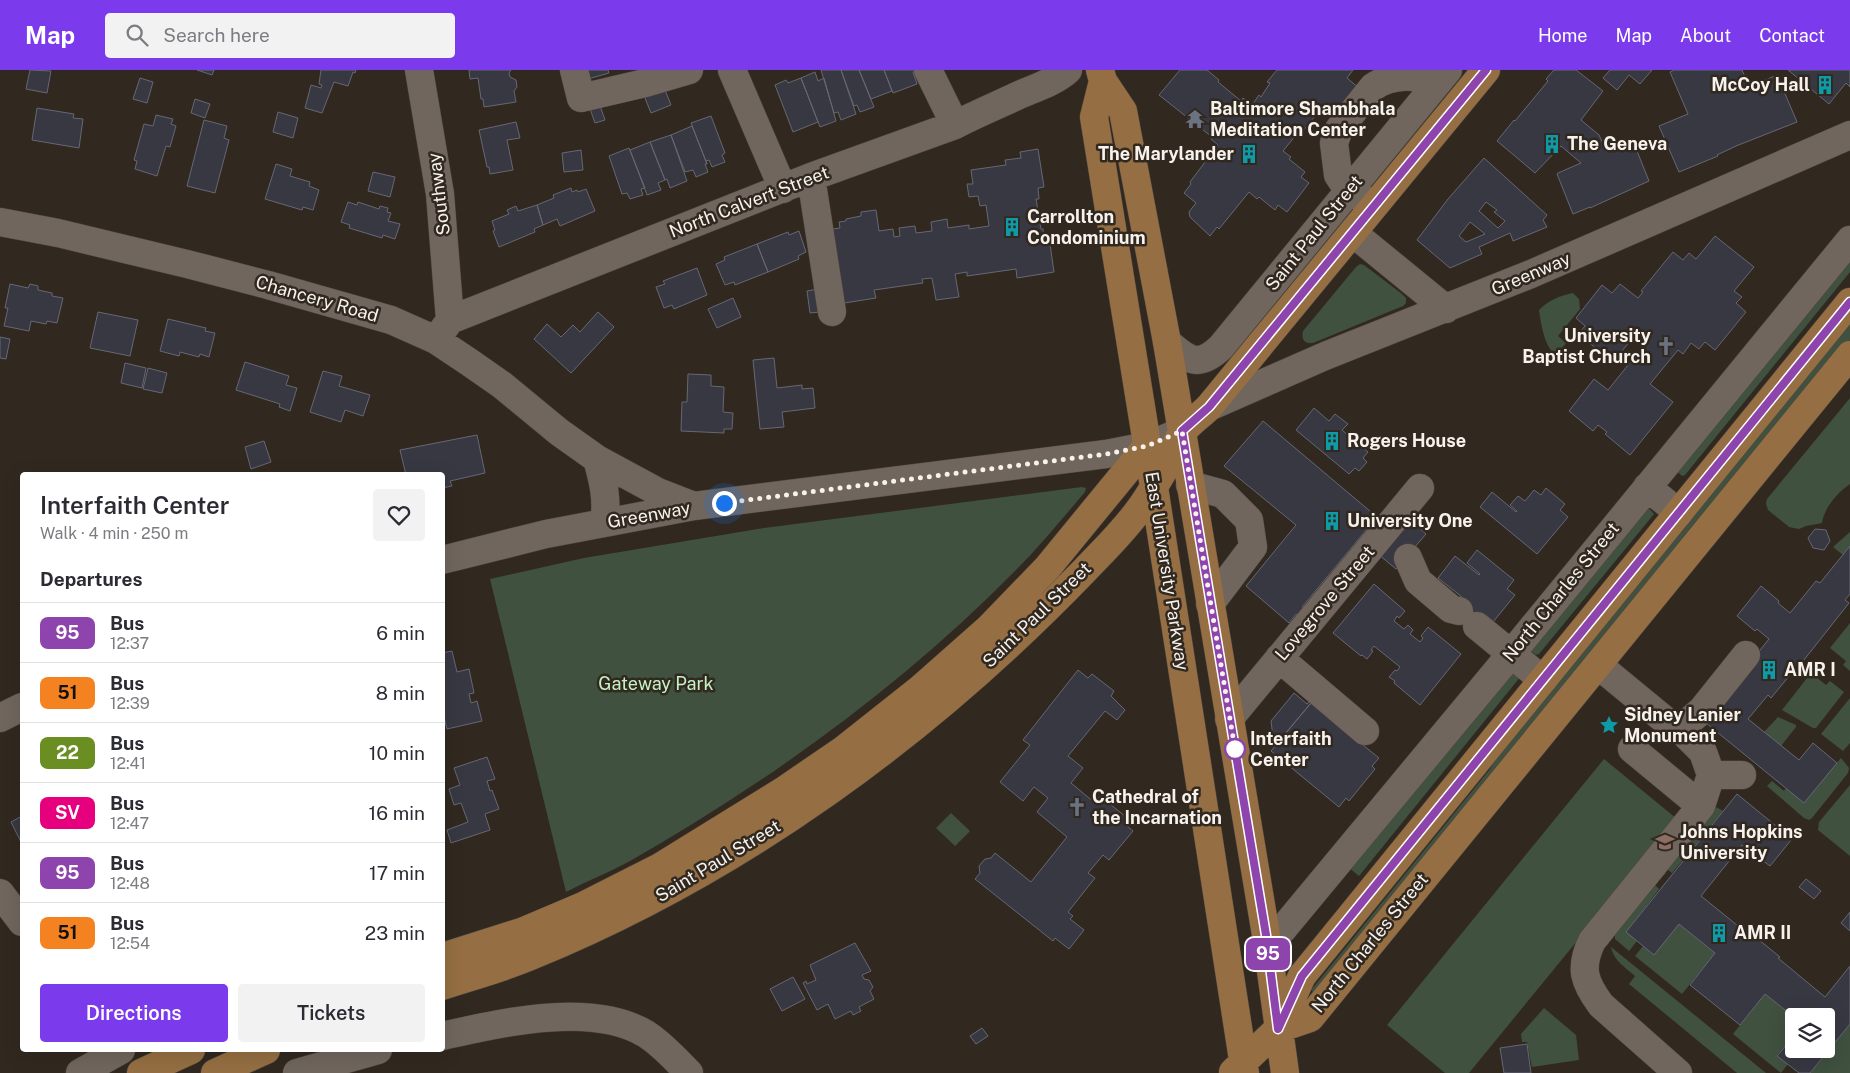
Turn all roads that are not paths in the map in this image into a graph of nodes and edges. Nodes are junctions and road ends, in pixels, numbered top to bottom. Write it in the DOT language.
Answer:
graph roads {
  1 [pos="420,70"];
  2 [pos="574,70"];
  3 [pos="689,70"];
  4 [pos="732,70"];
  5 [pos="928,70"];
  6 [pos="1068,70"];
  7 [pos="1486,70"];
  8 [pos="1102,76"];
  9 [pos="1443,76"];
  10 [pos="955,125"];
  11 [pos="1850,135"];
  12 [pos="812,178"];
  13 [pos="1350,188"];
  14 [pos="783,189"];
  15 [pos="1374,207"];
  16 [pos="0,222"];
  17 [pos="1353,233"];
  18 [pos="1850,240"];
  19 [pos="1850,302"];
  20 [pos="1446,309"];
  21 [pos="832,312"];
  22 [pos="443,330"];
  23 [pos="1167,342"];
  24 [pos="1850,355"];
  25 [pos="1209,407"];
  26 [pos="1182,431"];
  27 [pos="1147,446"];
  28 [pos="597,459"];
  29 [pos="1190,485"];
  30 [pos="1154,487"];
  31 [pos="1647,487"];
  32 [pos="1420,488"];
  33 [pos="694,506"];
  34 [pos="1678,514"];
  35 [pos="604,522"];
  36 [pos="1408,558"];
  37 [pos="445,559"];
  38 [pos="1210,604"];
  39 [pos="1511,654"];
  40 [pos="1746,655"];
  41 [pos="1279,658"];
  42 [pos="1598,664"];
  43 [pos="1543,680"];
  44 [pos="20,708"];
  45 [pos="0,718"];
  46 [pos="1230,718"];
  47 [pos="1680,729"];
  48 [pos="1365,731"];
  49 [pos="1632,748"];
  50 [pos="1711,775"];
  51 [pos="1742,775"];
  52 [pos="1701,806"];
  53 [pos="0,893"];
  54 [pos="20,919"];
  55 [pos="1266,935"];
  56 [pos="445,957"];
  57 [pos="445,985"];
  58 [pos="1278,1029"];
  59 [pos="445,1035"];
  60 [pos="117,1052"];
  61 [pos="129,1052"];
  62 [pos="187,1052"];
  63 [pos="261,1052"];
  64 [pos="371,1052"];
  65 [pos="1240,1069"];
  66 [pos="144,1072"];
  67 [pos="80,1073"];
  68 [pos="214,1073"];
  69 [pos="298,1073"];
  70 [pos="689,1073"];
  71 [pos="1285,1073"];
  72 [pos="1678,1073"];
  1 -- 22 [label="street, Southway"];
  2 -- 3 [label="street"];
  4 -- 14 [label="street"];
  5 -- 10 [label="street"];
  6 -- 10 [label="street, North Calvert Street"];
  7 -- 15 [label="main road, Saint Paul Street"];
  8 -- 23 [label="main road, East University Parkway"];
  8 -- 27 [label="main road, East University Parkway"];
  9 -- 13 [label="street, Saint Paul Street"];
  9 -- 13 [label="street"];
  10 -- 12 [label="street, North Calvert Street"];
  11 -- 20 [label="street, Greenway"];
  12 -- 14 [label="street, North Calvert Street"];
  12 -- 21 [label="street"];
  13 -- 15 [label="street"];
  13 -- 23 [label="street, Saint Paul Street"];
  14 -- 22 [label="street, North Calvert Street"];
  15 -- 17 [label="main road, Saint Paul Street"];
  16 -- 22 [label="street, Chancery Road"];
  17 -- 20 [label="street"];
  17 -- 25 [label="main road, Saint Paul Street"];
  18 -- 31 [label="street, North Charles Street"];
  19 -- 34 [label="main road, North Charles Street"];
  20 -- 25 [label="street, Greenway"];
  22 -- 28 [label="street, Chancery Road"];
  23 -- 26 [label="main road, East University Parkway"];
  24 -- 42 [label="main road, North Charles Street"];
  25 -- 26 [label="main road, Saint Paul Street"];
  26 -- 27 [label="street, Greenway"];
  26 -- 29 [label="main road, East University Parkway"];
  26 -- 30 [label="main road, Saint Paul Street"];
  27 -- 30 [label="main road, East University Parkway"];
  27 -- 33 [label="street, Greenway"];
  27 -- 56 [label="main road, Saint Paul Street"];
  28 -- 33 [label="street, Chancery Road"];
  28 -- 35 [label="street"];
  29 -- 38 [label="main road, East University Parkway"];
  29 -- 38 [label="street"];
  30 -- 57 [label="main road, Saint Paul Street"];
  30 -- 65 [label="main road, East University Parkway"];
  31 -- 34 [label="street"];
  31 -- 39 [label="street, North Charles Street"];
  32 -- 41 [label="street, Lovegrove Street"];
  33 -- 35 [label="street, Greenway"];
  34 -- 43 [label="main road, North Charles Street"];
  35 -- 37 [label="street, Greenway"];
  36 -- 39 [label="street"];
  38 -- 46 [label="main road, East University Parkway"];
  39 -- 43 [label="street"];
  39 -- 55 [label="street, North Charles Street"];
  40 -- 47 [label="street"];
  41 -- 46 [label="street, Lovegrove Street"];
  41 -- 48 [label="street"];
  42 -- 47 [label="street"];
  42 -- 58 [label="main road, North Charles Street"];
  43 -- 58 [label="main road, North Charles Street"];
  44 -- 45 [label="street"];
  46 -- 55 [label="main road, East University Parkway"];
  47 -- 50 [label="street"];
  49 -- 52 [label="street"];
  50 -- 51 [label="street"];
  50 -- 52 [label="street"];
  52 -- 72 [label="street"];
  53 -- 54 [label="street"];
  55 -- 58 [label="main road, East University Parkway"];
  58 -- 65 [label="main road, North Charles Street"];
  58 -- 71 [label="main road, East University Parkway"];
  59 -- 70 [label="street"];
  60 -- 67 [label="street"];
  61 -- 66 [label="street"];
  62 -- 66 [label="main road"];
  63 -- 68 [label="main road"];
  64 -- 69 [label="street"];
}
